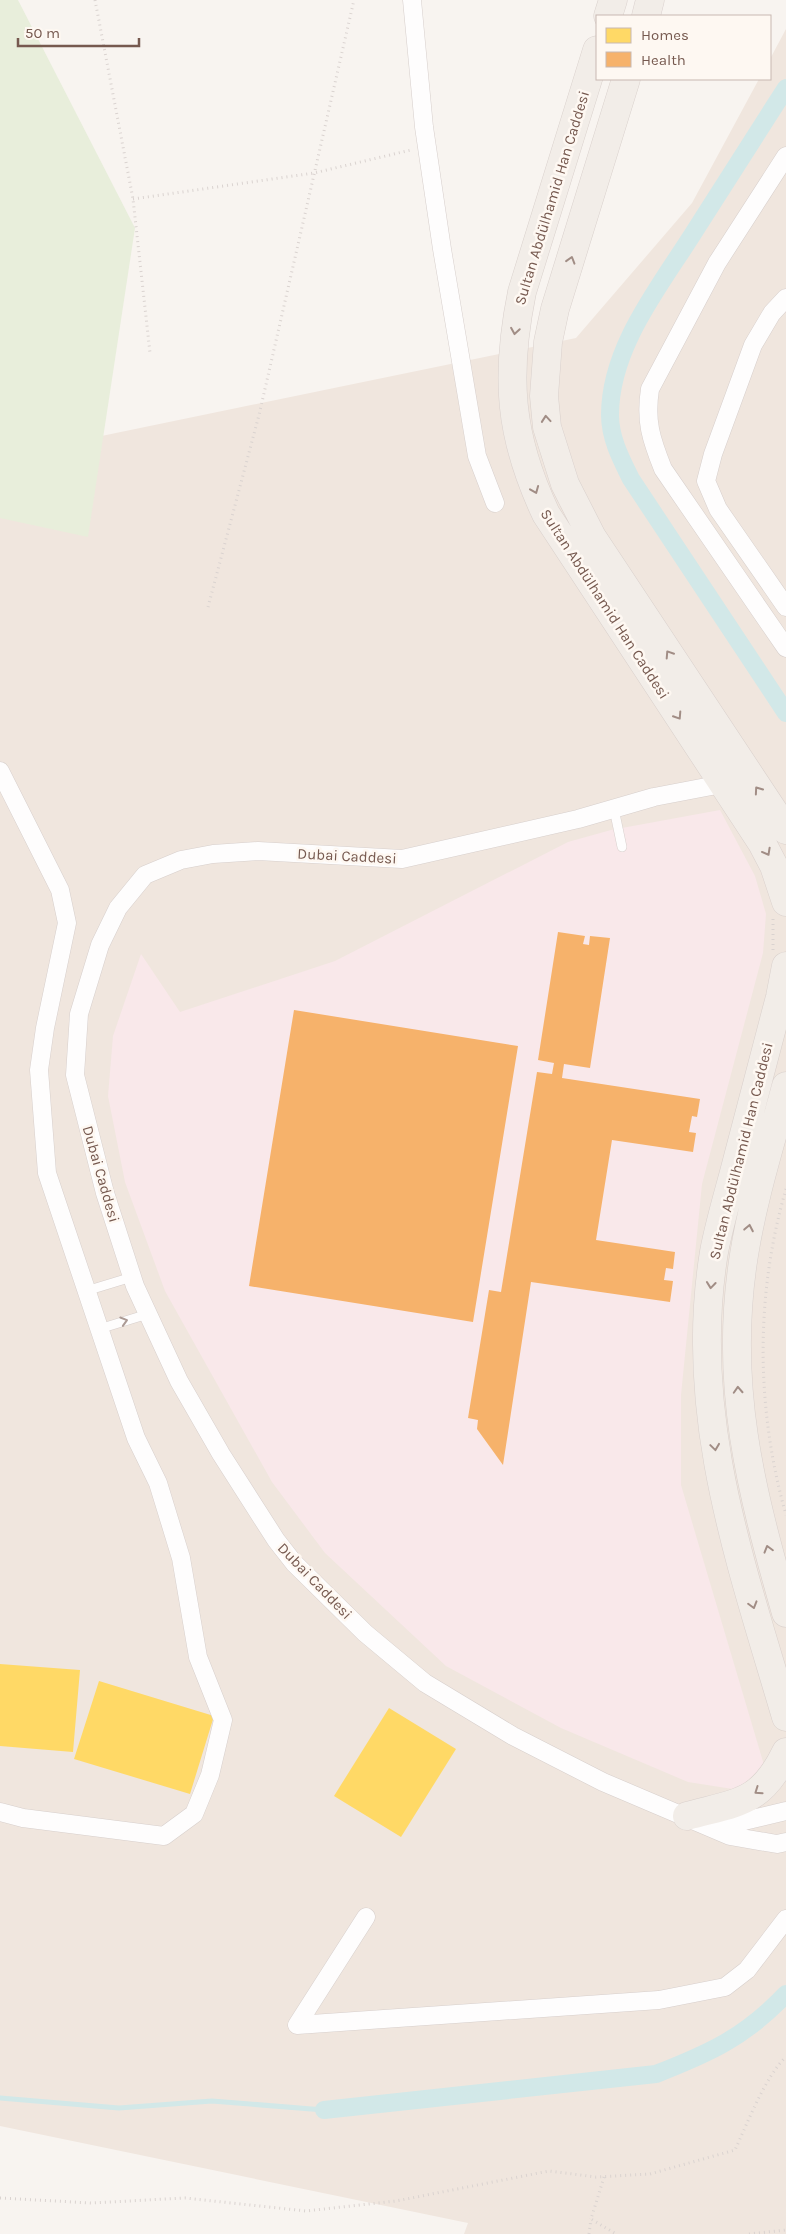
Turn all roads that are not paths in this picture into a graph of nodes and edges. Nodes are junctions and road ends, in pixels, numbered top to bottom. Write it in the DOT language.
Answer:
graph roads {
  1 [pos="412,0"];
  2 [pos="613,0"];
  3 [pos="650,0"];
  4 [pos="608,15"];
  5 [pos="646,15"];
  6 [pos="596,53"];
  7 [pos="626,80"];
  8 [pos="786,156"];
  9 [pos="786,298"];
  10 [pos="495,503"];
  11 [pos="786,607"];
  12 [pos="786,648"];
  13 [pos="0,771"];
  14 [pos="722,784"];
  15 [pos="614,809"];
  16 [pos="786,830"];
  17 [pos="622,847"];
  18 [pos="779,906"];
  19 [pos="779,962"];
  20 [pos="786,1086"];
  21 [pos="132,1277"];
  22 [pos="86,1290"];
  23 [pos="148,1314"];
  24 [pos="99,1329"];
  25 [pos="786,1613"];
  26 [pos="786,1717"];
  27 [pos="786,1752"];
  28 [pos="786,1810"];
  29 [pos="0,1812"];
  30 [pos="687,1816"];
  31 [pos="786,1842"];
  32 [pos="366,1917"];
  33 [pos="786,1919"];
  1 -- 10 [label="street"];
  2 -- 4 [label="main road"];
  3 -- 5 [label="main road"];
  6 -- 14 [label="main road, Sultan Abdülhamid Han Caddesi, one-way"];
  16 -- 7 [label="main road, Sultan Abdülhamid Han Caddesi, one-way"];
  8 -- 12 [label="street"];
  9 -- 11 [label="street"];
  13 -- 22 [label="street"];
  14 -- 15 [label="street, Dubai Caddesi"];
  14 -- 18 [label="main road, Sultan Abdülhamid Han Caddesi, one-way"];
  15 -- 17 [label="lane"];
  15 -- 21 [label="street, Dubai Caddesi"];
  19 -- 26 [label="main road, Sultan Abdülhamid Han Caddesi, one-way"];
  25 -- 20 [label="main road, Sultan Abdülhamid Han Caddesi, one-way"];
  21 -- 22 [label="lane"];
  21 -- 23 [label="street, Dubai Caddesi"];
  22 -- 24 [label="street"];
  24 -- 23 [label="lane, one-way"];
  23 -- 30 [label="street, Dubai Caddesi"];
  24 -- 29 [label="street"];
  27 -- 30 [label="main road, one-way"];
  28 -- 30 [label="street, Dubai Caddesi"];
  30 -- 31 [label="street, Dubai Caddesi"];
  32 -- 33 [label="street"];
}
